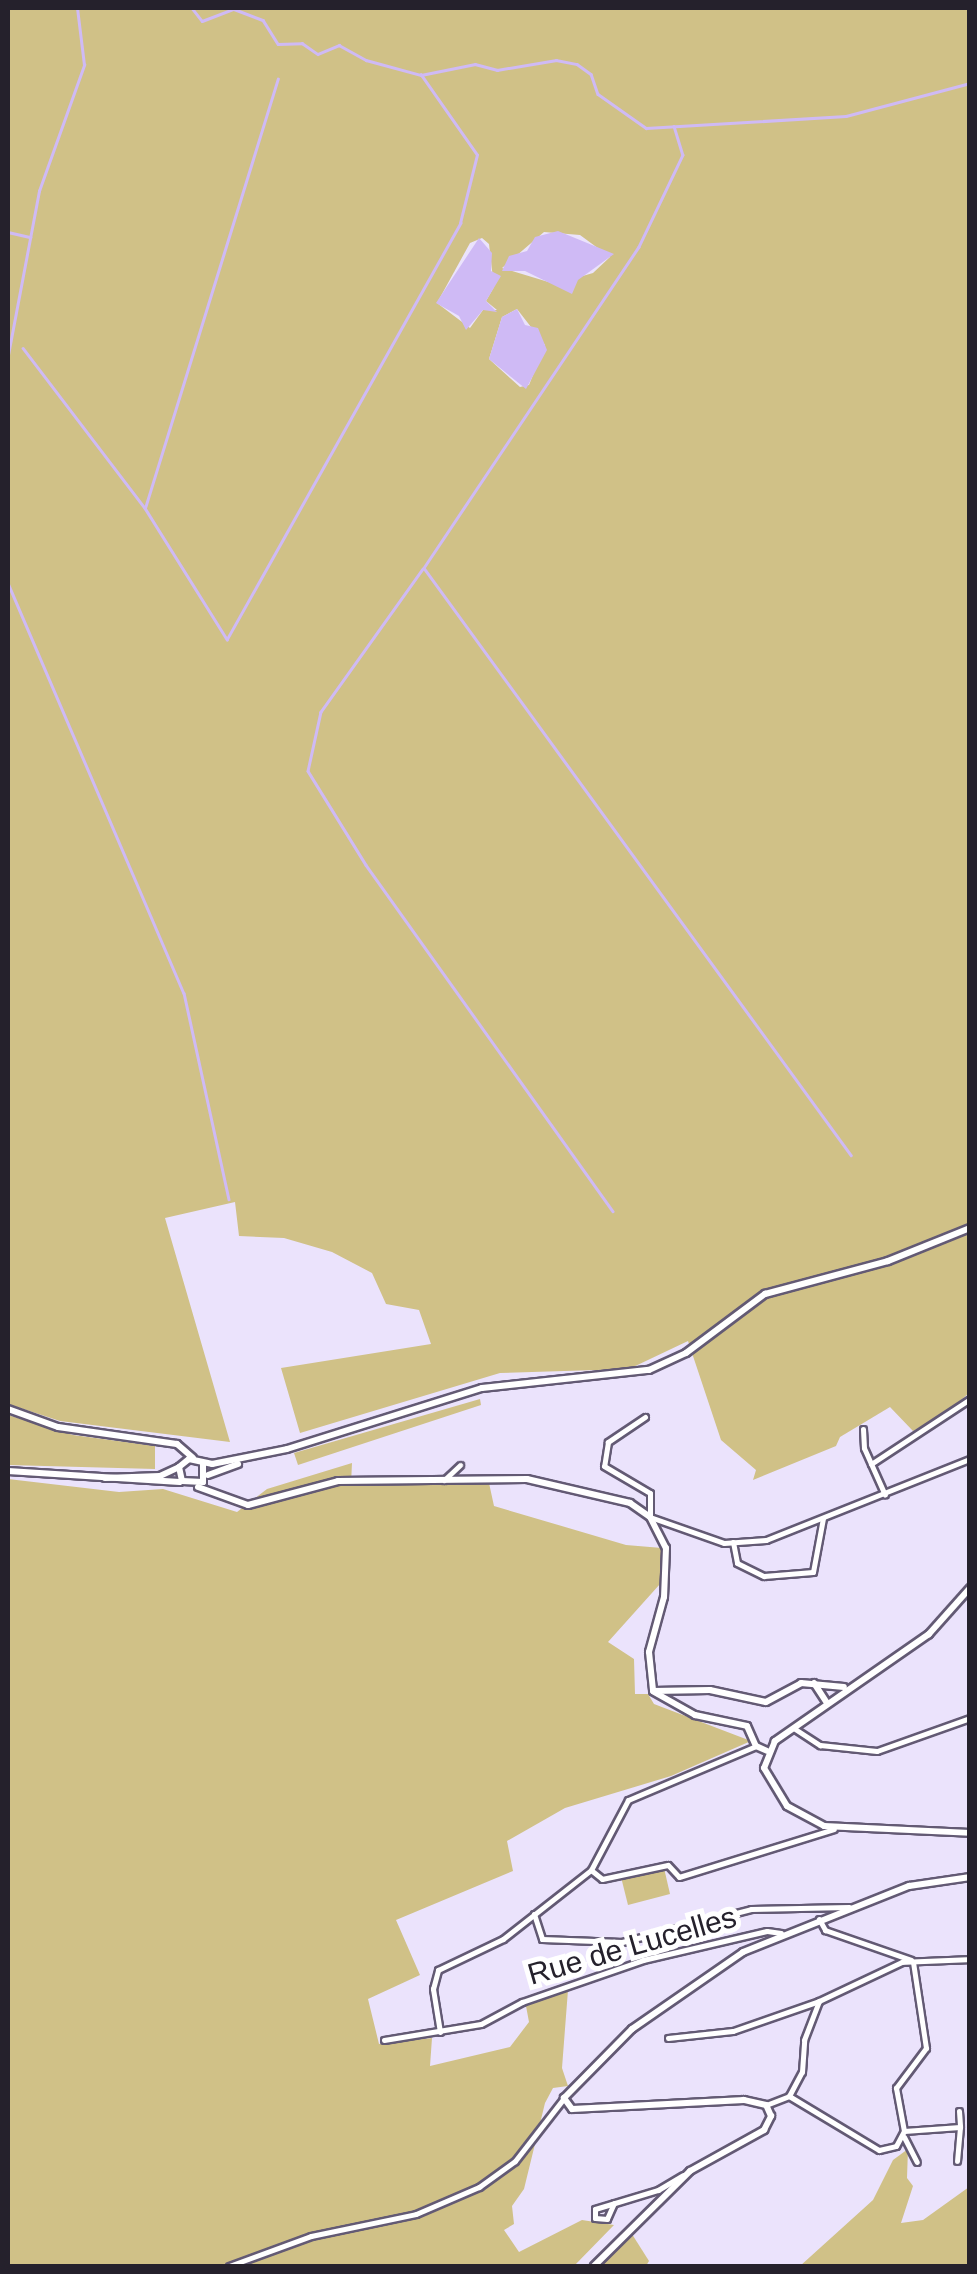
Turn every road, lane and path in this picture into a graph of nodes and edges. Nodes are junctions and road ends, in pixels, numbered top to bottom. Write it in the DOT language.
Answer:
graph roads {
  1 [pos="970,1228"];
  2 [pos="970,1399"];
  3 [pos="8,1409"];
  4 [pos="645,1417"];
  5 [pos="863,1430"];
  6 [pos="160,1442"];
  7 [pos="286,1449"];
  8 [pos="192,1458"];
  9 [pos="970,1459"];
  10 [pos="203,1463"];
  11 [pos="871,1464"];
  12 [pos="181,1465"];
  13 [pos="460,1465"];
  14 [pos="8,1472"];
  15 [pos="69,1478"];
  16 [pos="206,1478"];
  17 [pos="444,1480"];
  18 [pos="183,1483"];
  19 [pos="195,1486"];
  20 [pos="215,1495"];
  21 [pos="885,1495"];
  22 [pos="650,1517"];
  23 [pos="823,1518"];
  24 [pos="734,1542"];
  25 [pos="970,1588"];
  26 [pos="814,1683"];
  27 [pos="845,1688"];
  28 [pos="653,1691"];
  29 [pos="826,1702"];
  30 [pos="970,1718"];
  31 [pos="796,1728"];
  32 [pos="756,1746"];
  33 [pos="767,1751"];
  34 [pos="834,1829"];
  35 [pos="970,1833"];
  36 [pos="590,1870"];
  37 [pos="970,1877"];
  38 [pos="849,1907"];
  39 [pos="534,1914"];
  40 [pos="819,1918"];
  41 [pos="782,1934"];
  42 [pos="970,1960"];
  43 [pos="914,1961"];
  44 [pos="819,2001"];
  45 [pos="440,2032"];
  46 [pos="668,2038"];
  47 [pos="384,2040"];
  48 [pos="789,2096"];
  49 [pos="564,2098"];
  50 [pos="766,2105"];
  51 [pos="959,2111"];
  52 [pos="960,2127"];
  53 [pos="904,2134"];
  54 [pos="957,2161"];
  55 [pos="917,2162"];
  56 [pos="690,2171"];
  57 [pos="614,2203"];
  58 [pos="230,2266"];
  59 [pos="594,2266"];
  1 -- 7 [label="street"];
  2 -- 11 [label="street"];
  3 -- 6 [label="street"];
  4 -- 22 [label="street"];
  5 -- 11 [label="street"];
  6 -- 8 [label="street"];
  6 -- 12 [label="street"];
  7 -- 10 [label="street"];
  7 -- 16 [label="street"];
  8 -- 10 [label="street"];
  8 -- 12 [label="street"];
  9 -- 21 [label="street"];
  10 -- 16 [label="street"];
  11 -- 21 [label="street"];
  12 -- 15 [label="street"];
  12 -- 18 [label="street"];
  13 -- 17 [label="street"];
  14 -- 15 [label="street"];
  15 -- 18 [label="street"];
  16 -- 19 [label="street"];
  16 -- 20 [label="street"];
  17 -- 20 [label="street"];
  17 -- 22 [label="street"];
  18 -- 19 [label="street"];
  19 -- 20 [label="street"];
  21 -- 23 [label="street"];
  22 -- 24 [label="street"];
  22 -- 28 [label="street"];
  23 -- 24 [label="street"];
  23 -- 24 [label="street"];
  25 -- 27 [label="street"];
  26 -- 27 [label="street"];
  26 -- 28 [label="street"];
  26 -- 29 [label="street"];
  27 -- 29 [label="street"];
  28 -- 32 [label="street"];
  29 -- 31 [label="street"];
  30 -- 31 [label="street"];
  31 -- 33 [label="street"];
  32 -- 33 [label="street"];
  32 -- 36 [label="street"];
  33 -- 34 [label="street"];
  34 -- 35 [label="street"];
  34 -- 36 [label="street"];
  36 -- 39 [label="street"];
  37 -- 38 [label="street"];
  38 -- 39 [label="street"];
  38 -- 40 [label="street"];
  39 -- 45 [label="street"];
  40 -- 41 [label="street"];
  40 -- 43 [label="street"];
  41 -- 45 [label="street, Rue de Lucelles"];
  41 -- 49 [label="street"];
  42 -- 43 [label="street"];
  43 -- 44 [label="street"];
  43 -- 53 [label="street"];
  44 -- 46 [label="street"];
  44 -- 48 [label="street"];
  45 -- 47 [label="street, Rue de Lucelles"];
  48 -- 50 [label="street"];
  48 -- 53 [label="street"];
  49 -- 50 [label="street"];
  49 -- 58 [label="street"];
  50 -- 56 [label="street"];
  51 -- 52 [label="street"];
  52 -- 53 [label="street"];
  52 -- 54 [label="street"];
  53 -- 55 [label="street"];
  56 -- 57 [label="street"];
  56 -- 59 [label="street"];
}
